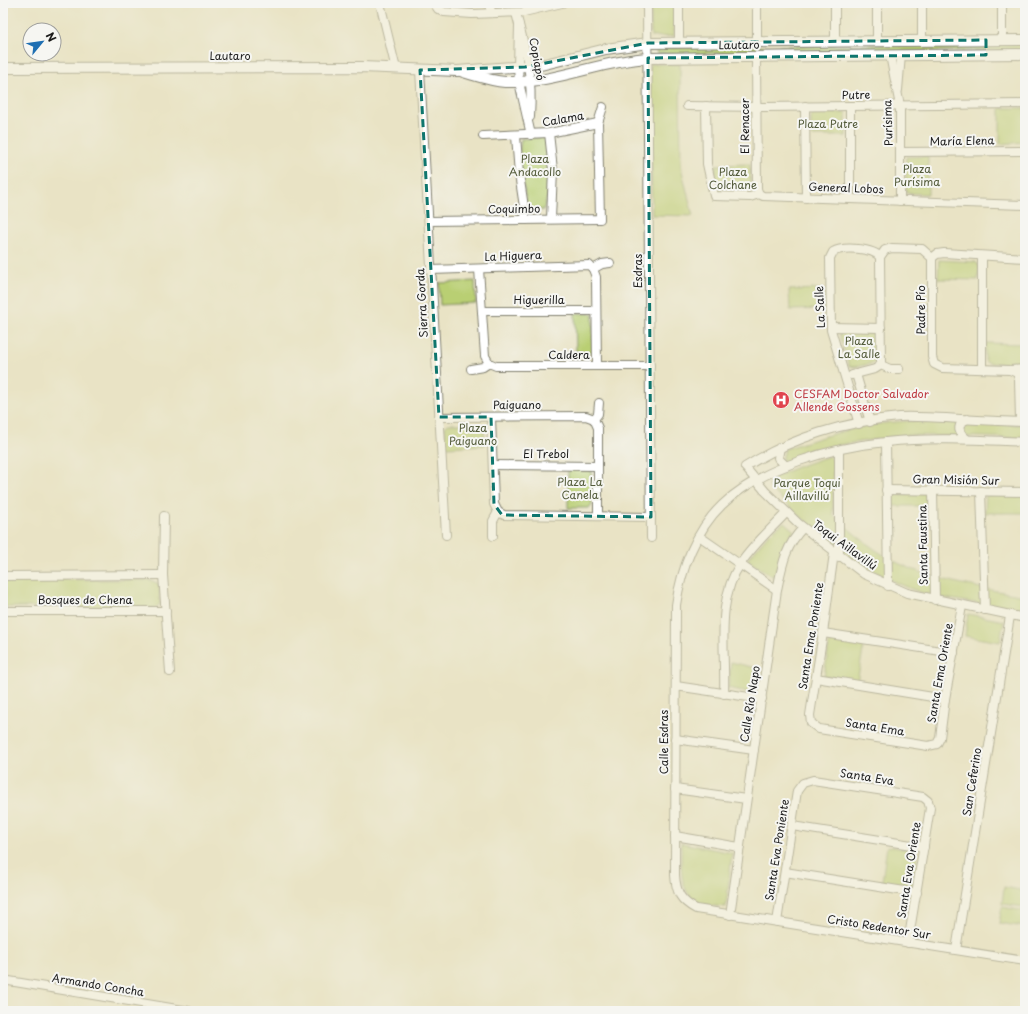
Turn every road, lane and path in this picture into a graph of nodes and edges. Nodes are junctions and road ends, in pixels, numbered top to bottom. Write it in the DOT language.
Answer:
graph roads {
  1 [pos="380,3"];
  2 [pos="488,3"];
  3 [pos="562,3"];
  4 [pos="647,3"];
  5 [pos="679,3"];
  6 [pos="757,3"];
  7 [pos="835,3"];
  8 [pos="877,3"];
  9 [pos="922,3"];
  10 [pos="1002,3"];
  11 [pos="435,4"];
  12 [pos="542,5"];
  13 [pos="492,13"];
  14 [pos="516,13"];
  15 [pos="519,25"];
  16 [pos="986,40"];
  17 [pos="1002,40"];
  18 [pos="1025,40"];
  19 [pos="877,41"];
  20 [pos="922,41"];
  21 [pos="725,42"];
  22 [pos="757,42"];
  23 [pos="835,42"];
  24 [pos="648,43"];
  25 [pos="679,43"];
  26 [pos="1025,54"];
  27 [pos="902,55"];
  28 [pos="986,55"];
  29 [pos="890,56"];
  30 [pos="725,57"];
  31 [pos="756,57"];
  32 [pos="648,58"];
  33 [pos="529,66"];
  34 [pos="518,67"];
  35 [pos="3,68"];
  36 [pos="396,69"];
  37 [pos="420,70"];
  38 [pos="457,71"];
  39 [pos="531,81"];
  40 [pos="519,82"];
  41 [pos="897,91"];
  42 [pos="1025,104"];
  43 [pos="687,106"];
  44 [pos="706,106"];
  45 [pos="805,106"];
  46 [pos="850,106"];
  47 [pos="900,106"];
  48 [pos="603,107"];
  49 [pos="756,107"];
  50 [pos="529,122"];
  51 [pos="598,123"];
  52 [pos="550,133"];
  53 [pos="531,135"];
  54 [pos="483,136"];
  55 [pos="516,136"];
  56 [pos="1025,151"];
  57 [pos="900,152"];
  58 [pos="758,194"];
  59 [pos="806,198"];
  60 [pos="850,200"];
  61 [pos="900,202"];
  62 [pos="1025,205"];
  63 [pos="550,219"];
  64 [pos="526,220"];
  65 [pos="429,221"];
  66 [pos="982,256"];
  67 [pos="880,257"];
  68 [pos="932,258"];
  69 [pos="1025,258"];
  70 [pos="610,263"];
  71 [pos="480,268"];
  72 [pos="593,269"];
  73 [pos="431,270"];
  74 [pos="482,311"];
  75 [pos="596,311"];
  76 [pos="831,327"];
  77 [pos="881,328"];
  78 [pos="489,363"];
  79 [pos="597,366"];
  80 [pos="650,366"];
  81 [pos="881,366"];
  82 [pos="471,369"];
  83 [pos="899,369"];
  84 [pos="982,369"];
  85 [pos="1025,369"];
  86 [pos="1010,370"];
  87 [pos="856,374"];
  88 [pos="845,376"];
  89 [pos="599,402"];
  90 [pos="491,416"];
  91 [pos="439,417"];
  92 [pos="594,419"];
  93 [pos="967,419"];
  94 [pos="870,422"];
  95 [pos="1022,422"];
  96 [pos="859,424"];
  97 [pos="967,440"];
  98 [pos="886,442"];
  99 [pos="1025,442"];
  100 [pos="780,447"];
  101 [pos="838,450"];
  102 [pos="493,465"];
  103 [pos="598,466"];
  104 [pos="786,466"];
  105 [pos="757,481"];
  106 [pos="886,490"];
  107 [pos="933,490"];
  108 [pos="981,491"];
  109 [pos="1025,492"];
  110 [pos="498,512"];
  111 [pos="786,513"];
  112 [pos="164,516"];
  113 [pos="598,516"];
  114 [pos="651,517"];
  115 [pos="803,528"];
  116 [pos="446,535"];
  117 [pos="493,536"];
  118 [pos="699,536"];
  119 [pos="651,538"];
  120 [pos="837,555"];
  121 [pos="740,564"];
  122 [pos="3,576"];
  123 [pos="163,576"];
  124 [pos="888,586"];
  125 [pos="777,590"];
  126 [pos="935,600"];
  127 [pos="962,606"];
  128 [pos="985,610"];
  129 [pos="3,611"];
  130 [pos="166,611"];
  131 [pos="1010,616"];
  132 [pos="1025,618"];
  133 [pos="824,633"];
  134 [pos="954,653"];
  135 [pos="170,672"];
  136 [pos="816,678"];
  137 [pos="676,686"];
  138 [pos="724,694"];
  139 [pos="762,699"];
  140 [pos="945,699"];
  141 [pos="811,723"];
  142 [pos="675,739"];
  143 [pos="937,744"];
  144 [pos="754,750"];
  145 [pos="803,783"];
  146 [pos="675,789"];
  147 [pos="746,799"];
  148 [pos="928,801"];
  149 [pos="792,826"];
  150 [pos="675,836"];
  151 [pos="739,847"];
  152 [pos="924,847"];
  153 [pos="785,872"];
  154 [pos="917,893"];
  155 [pos="730,915"];
  156 [pos="777,922"];
  157 [pos="908,943"];
  158 [pos="956,950"];
  159 [pos="1025,960"];
  160 [pos="3,980"];
  161 [pos="189,1011"];
  1 -- 36 [label="street"];
  2 -- 13 [label="street"];
  3 -- 12 [label="street"];
  4 -- 24 [label="street, Esdras"];
  5 -- 25 [label="street"];
  6 -- 22 [label="street"];
  7 -- 23 [label="street"];
  8 -- 19 [label="street"];
  9 -- 20 [label="street"];
  10 -- 17 [label="street"];
  11 -- 13 [label="street"];
  12 -- 14 [label="street"];
  13 -- 14 [label="street"];
  14 -- 15 [label="street, Copiapó"];
  15 -- 33 [label="street, Copiapó"];
  15 -- 34 [label="street, Copiapó"];
  16 -- 17 [label="street, Lautaro"];
  16 -- 20 [label="street, Lautaro"];
  16 -- 28 [label="street"];
  17 -- 18 [label="street, Lautaro"];
  19 -- 20 [label="street, Lautaro"];
  19 -- 23 [label="street, Lautaro"];
  21 -- 22 [label="street, Lautaro"];
  21 -- 25 [label="street, Lautaro"];
  21 -- 30 [label="street"];
  22 -- 23 [label="street, Lautaro"];
  24 -- 25 [label="street, Lautaro"];
  24 -- 32 [label="street, Esdras"];
  24 -- 33 [label="street, Lautaro"];
  26 -- 28 [label="street, Lautaro"];
  27 -- 28 [label="street, Lautaro"];
  27 -- 29 [label="street, Lautaro"];
  27 -- 41 [label="street, Purísima"];
  29 -- 31 [label="street, Lautaro"];
  29 -- 41 [label="street, Purísima"];
  30 -- 31 [label="street, Lautaro"];
  30 -- 32 [label="street, Lautaro"];
  31 -- 49 [label="street, El Renacer"];
  32 -- 39 [label="street, Lautaro"];
  32 -- 80 [label="street, Esdras"];
  33 -- 34 [label="street, Lautaro"];
  33 -- 39 [label="street, Copiapó"];
  34 -- 38 [label="street, Lautaro"];
  34 -- 40 [label="street, Copiapó"];
  35 -- 36 [label="street, Lautaro"];
  36 -- 37 [label="street, Lautaro"];
  37 -- 38 [label="street, Lautaro"];
  37 -- 65 [label="street, Sierra Gorda"];
  38 -- 40 [label="street, Lautaro"];
  39 -- 40 [label="street, Lautaro"];
  39 -- 50 [label="street, Copiapó"];
  40 -- 50 [label="street, Copiapó"];
  41 -- 47 [label="street, Purísima"];
  42 -- 47 [label="street, Putre"];
  43 -- 44 [label="street, Putre"];
  44 -- 49 [label="street, Putre"];
  44 -- 58 [label="street, General Lobos"];
  45 -- 46 [label="street, Putre"];
  45 -- 49 [label="street, Putre"];
  45 -- 59 [label="street"];
  46 -- 47 [label="street, Putre"];
  46 -- 60 [label="street"];
  47 -- 57 [label="street, Purísima"];
  48 -- 51 [label="street"];
  49 -- 58 [label="street, El Renacer"];
  50 -- 53 [label="street, Copiapó"];
  51 -- 52 [label="street, Calama"];
  51 -- 63 [label="street, Coquimbo"];
  52 -- 53 [label="street, Calama"];
  52 -- 63 [label="street"];
  53 -- 55 [label="street, Calama"];
  54 -- 55 [label="street, Calama"];
  55 -- 64 [label="street"];
  56 -- 57 [label="street, María Elena"];
  57 -- 61 [label="street, Purísima"];
  58 -- 59 [label="street, General Lobos"];
  59 -- 60 [label="street, General Lobos"];
  60 -- 61 [label="street, General Lobos"];
  61 -- 62 [label="street, General Lobos"];
  63 -- 64 [label="street, Coquimbo"];
  64 -- 65 [label="street, Coquimbo"];
  65 -- 73 [label="street, Sierra Gorda"];
  66 -- 68 [label="street"];
  66 -- 69 [label="street"];
  66 -- 84 [label="street"];
  67 -- 68 [label="street"];
  67 -- 76 [label="street, La Salle"];
  67 -- 77 [label="street"];
  68 -- 84 [label="street, Padre Pío"];
  70 -- 72 [label="street"];
  71 -- 72 [label="street, La Higuera"];
  71 -- 73 [label="street, La Higuera"];
  71 -- 74 [label="street"];
  72 -- 75 [label="street"];
  73 -- 91 [label="street, Sierra Gorda"];
  74 -- 75 [label="street, Higuerilla"];
  74 -- 78 [label="street"];
  75 -- 79 [label="street"];
  76 -- 77 [label="street"];
  76 -- 88 [label="street, La Salle"];
  77 -- 81 [label="street"];
  78 -- 79 [label="street, Caldera"];
  78 -- 82 [label="street, Caldera"];
  79 -- 80 [label="street, Caldera"];
  80 -- 114 [label="street, Esdras"];
  81 -- 83 [label="street"];
  81 -- 87 [label="street"];
  84 -- 86 [label="street, Padre Pío"];
  85 -- 86 [label="street, Padre Pío"];
  86 -- 95 [label="street"];
  87 -- 88 [label="street"];
  87 -- 94 [label="street"];
  88 -- 96 [label="street, La Salle"];
  89 -- 92 [label="street"];
  90 -- 91 [label="street, Paiguano"];
  90 -- 92 [label="street, Paiguano"];
  90 -- 102 [label="street"];
  91 -- 116 [label="street, Sierra Gorda"];
  92 -- 103 [label="street"];
  93 -- 94 [label="street"];
  93 -- 95 [label="street"];
  93 -- 97 [label="street"];
  94 -- 96 [label="street"];
  96 -- 100 [label="street"];
  97 -- 98 [label="street, Calle Esdras"];
  97 -- 99 [label="street, Calle Esdras"];
  98 -- 101 [label="street, Calle Esdras"];
  98 -- 106 [label="street"];
  100 -- 104 [label="street"];
  100 -- 105 [label="street, Toqui Aillavillú"];
  101 -- 104 [label="street, Calle Esdras"];
  101 -- 120 [label="street, Santa Ema Poniente"];
  102 -- 103 [label="street, El Trebol"];
  102 -- 110 [label="street"];
  103 -- 113 [label="street"];
  104 -- 105 [label="street, Calle Esdras"];
  105 -- 111 [label="street, Toqui Aillavillú"];
  105 -- 118 [label="street, Calle Esdras"];
  106 -- 107 [label="street, Gran Misión Sur"];
  106 -- 124 [label="street"];
  107 -- 108 [label="street, Gran Misión Sur"];
  107 -- 126 [label="street, Santa Faustina"];
  108 -- 109 [label="street, Gran Misión Sur"];
  108 -- 128 [label="street"];
  110 -- 113 [label="street"];
  110 -- 117 [label="street"];
  111 -- 115 [label="street, Toqui Aillavillú"];
  111 -- 121 [label="street"];
  112 -- 123 [label="street"];
  113 -- 114 [label="street"];
  114 -- 119 [label="street, Esdras"];
  115 -- 120 [label="street, Toqui Aillavillú"];
  115 -- 125 [label="street, Calle Río Napo"];
  118 -- 121 [label="street"];
  118 -- 137 [label="street, Calle Esdras"];
  120 -- 124 [label="street, Toqui Aillavillú"];
  120 -- 133 [label="street, Santa Ema Poniente"];
  121 -- 125 [label="street"];
  121 -- 138 [label="street"];
  122 -- 123 [label="street"];
  123 -- 130 [label="street"];
  124 -- 126 [label="street, Toqui Aillavillú"];
  125 -- 139 [label="street, Calle Río Napo"];
  126 -- 127 [label="street, Toqui Aillavillú"];
  127 -- 128 [label="street, Toqui Aillavillú"];
  127 -- 134 [label="street, Santa Ema Oriente"];
  128 -- 131 [label="street, Toqui Aillavillú"];
  129 -- 130 [label="street, Bosques de Chena"];
  130 -- 135 [label="street"];
  131 -- 132 [label="street, Toqui Aillavillú"];
  131 -- 158 [label="street, San Ceferino"];
  133 -- 134 [label="street"];
  133 -- 136 [label="street, Santa Ema Poniente"];
  134 -- 140 [label="street, Santa Ema Oriente"];
  136 -- 140 [label="street"];
  136 -- 141 [label="street, Santa Ema Poniente"];
  137 -- 138 [label="street"];
  137 -- 142 [label="street, Calle Esdras"];
  138 -- 139 [label="street"];
  139 -- 144 [label="street, Calle Río Napo"];
  140 -- 143 [label="street, Santa Ema Oriente"];
  141 -- 143 [label="street, Santa Ema"];
  142 -- 144 [label="street"];
  142 -- 146 [label="street, Calle Esdras"];
  144 -- 147 [label="street, Calle Río Napo"];
  145 -- 148 [label="street, Santa Eva"];
  145 -- 149 [label="street, Santa Eva Poniente"];
  146 -- 147 [label="street"];
  146 -- 150 [label="street, Calle Esdras"];
  147 -- 151 [label="street, Calle Río Napo"];
  148 -- 152 [label="street, Santa Eva Oriente"];
  149 -- 152 [label="street"];
  149 -- 153 [label="street, Santa Eva Poniente"];
  150 -- 151 [label="street"];
  150 -- 155 [label="street, Calle Esdras"];
  151 -- 155 [label="street, Calle Río Napo"];
  152 -- 154 [label="street, Santa Eva Oriente"];
  153 -- 154 [label="street"];
  153 -- 156 [label="street, Santa Eva Poniente"];
  154 -- 157 [label="street, Santa Eva Oriente"];
  155 -- 156 [label="street, Cristo Redentor Sur"];
  156 -- 157 [label="street, Cristo Redentor Sur"];
  157 -- 158 [label="street, Cristo Redentor Sur"];
  158 -- 159 [label="street, Cristo Redentor Sur"];
  160 -- 161 [label="street, Armando Concha"];
}
